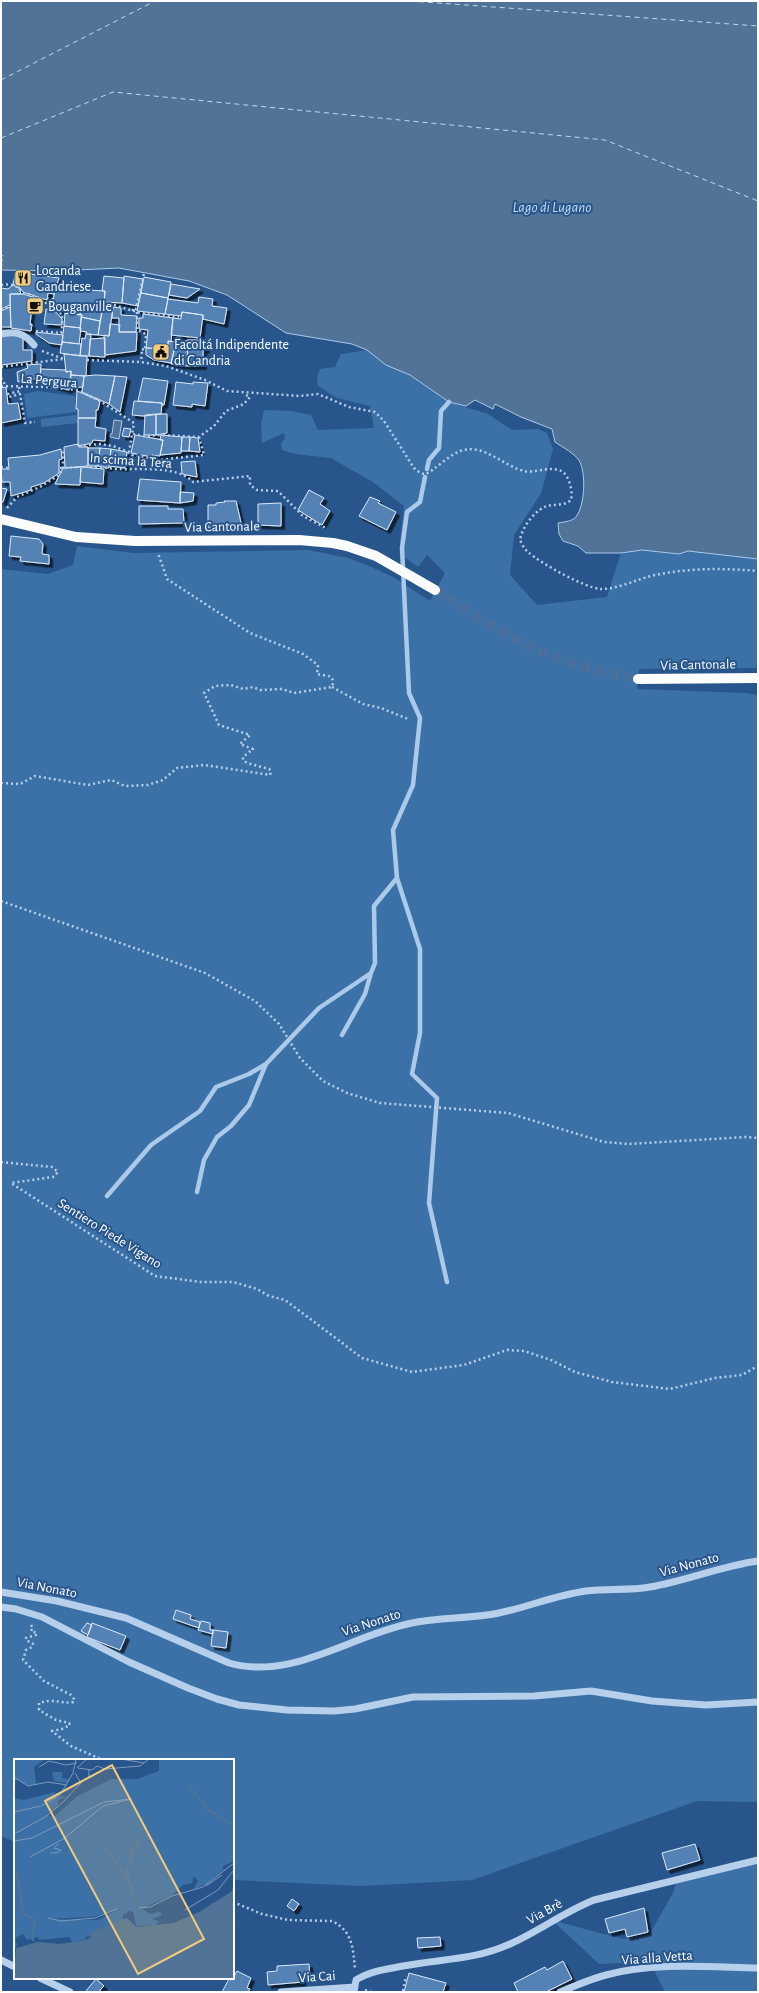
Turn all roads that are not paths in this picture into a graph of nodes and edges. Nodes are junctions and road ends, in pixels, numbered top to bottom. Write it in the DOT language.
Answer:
graph roads {
  1 [pos="1,334"];
  2 [pos="34,345"];
  3 [pos="1,519"];
  4 [pos="435,590"];
  5 [pos="758,678"];
  6 [pos="638,679"];
  7 [pos="758,1561"];
  8 [pos="1,1592"];
  9 [pos="1,1607"];
  10 [pos="758,1702"];
  11 [pos="758,1860"];
  12 [pos="1,1960"];
  13 [pos="14,1966"];
  14 [pos="758,1968"];
  15 [pos="42,1979"];
  16 [pos="355,1986"];
  17 [pos="70,1992"];
  18 [pos="281,1992"];
  19 [pos="560,1992"];
  1 -- 2 [label="street"];
  3 -- 4 [label="main road, Via Cantonale"];
  5 -- 6 [label="main road, Via Cantonale"];
  7 -- 8 [label="street, Via Nonato"];
  9 -- 10 [label="street, Via Nonato"];
  11 -- 16 [label="street, Via Brè"];
  12 -- 13 [label="street"];
  14 -- 19 [label="street, Via alla Vetta"];
  15 -- 17 [label="street"];
  16 -- 18 [label="street, Via Cai"];
}
